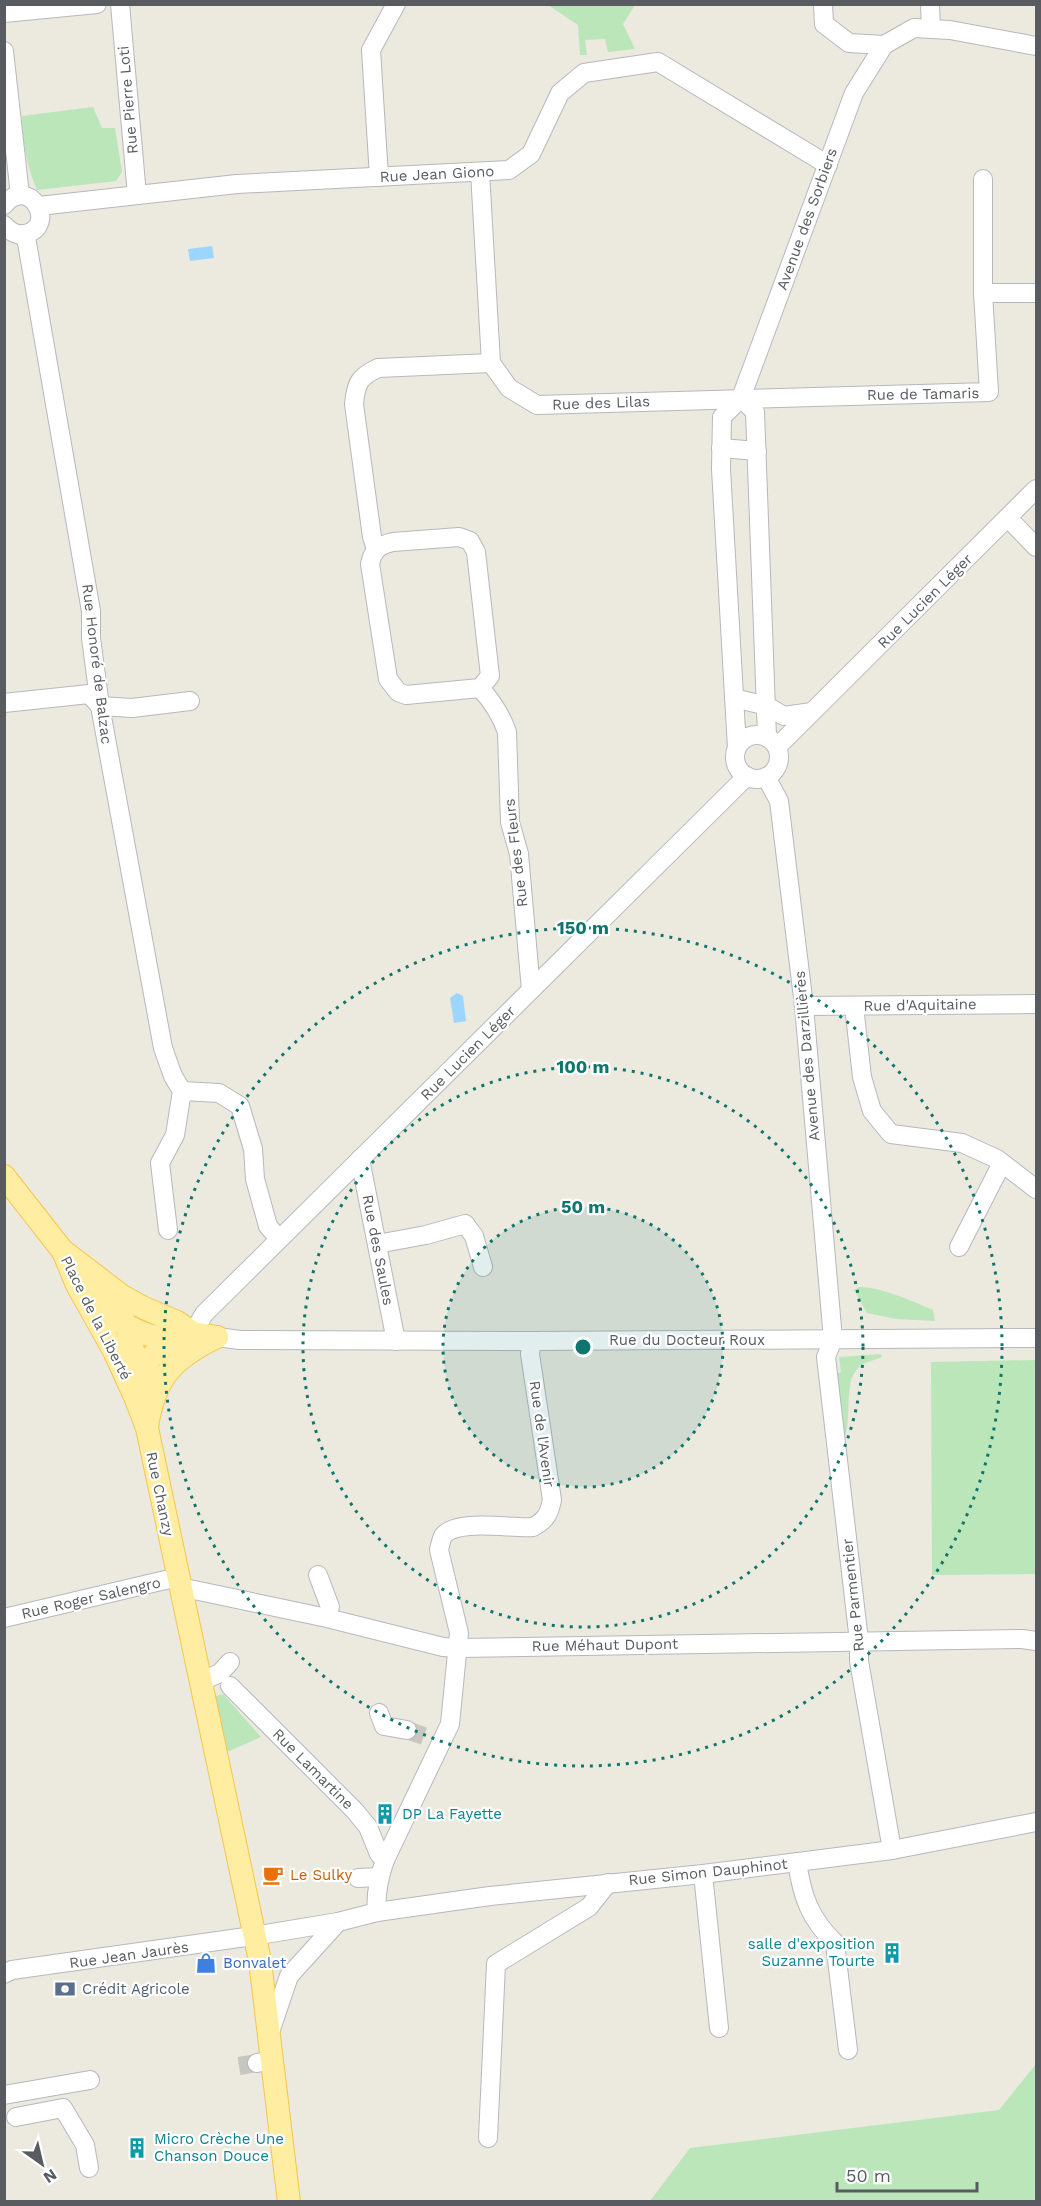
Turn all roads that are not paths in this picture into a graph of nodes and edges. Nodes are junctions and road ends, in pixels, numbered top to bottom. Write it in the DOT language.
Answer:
graph roads {
  1 [pos="96,4"];
  2 [pos="120,4"];
  3 [pos="396,4"];
  4 [pos="823,4"];
  5 [pos="930,4"];
  6 [pos="4,13"];
  7 [pos="930,29"];
  8 [pos="884,45"];
  9 [pos="1036,46"];
  10 [pos="4,51"];
  11 [pos="828,165"];
  12 [pos="480,172"];
  13 [pos="379,177"];
  14 [pos="983,179"];
  15 [pos="137,195"];
  16 [pos="12,200"];
  17 [pos="39,206"];
  18 [pos="5,226"];
  19 [pos="23,234"];
  20 [pos="983,292"];
  21 [pos="1036,293"];
  22 [pos="491,363"];
  23 [pos="741,398"];
  24 [pos="722,448"];
  25 [pos="757,451"];
  26 [pos="1036,489"];
  27 [pos="1008,518"];
  28 [pos="1036,547"];
  29 [pos="376,549"];
  30 [pos="480,688"];
  31 [pos="734,698"];
  32 [pos="190,700"];
  33 [pos="4,703"];
  34 [pos="100,706"];
  35 [pos="766,706"];
  36 [pos="812,712"];
  37 [pos="772,742"];
  38 [pos="737,748"];
  39 [pos="747,776"];
  40 [pos="766,777"];
  41 [pos="531,990"];
  42 [pos="1036,1004"];
  43 [pos="804,1006"];
  44 [pos="854,1006"];
  45 [pos="182,1091"];
  46 [pos="360,1159"];
  47 [pos="1002,1163"];
  48 [pos="4,1176"];
  49 [pos="1036,1189"];
  50 [pos="168,1230"];
  51 [pos="279,1239"];
  52 [pos="377,1244"];
  53 [pos="959,1247"];
  54 [pos="483,1267"];
  55 [pos="86,1280"];
  56 [pos="193,1333"];
  57 [pos="224,1338"];
  58 [pos="1036,1338"];
  59 [pos="124,1339"];
  60 [pos="832,1339"];
  61 [pos="396,1341"];
  62 [pos="532,1341"];
  63 [pos="137,1393"];
  64 [pos="147,1428"];
  65 [pos="318,1575"];
  66 [pos="179,1582"];
  67 [pos="330,1606"];
  68 [pos="4,1618"];
  69 [pos="860,1641"];
  70 [pos="1036,1641"];
  71 [pos="458,1648"];
  72 [pos="230,1662"];
  73 [pos="200,1682"];
  74 [pos="230,1686"];
  75 [pos="379,1713"];
  76 [pos="407,1730"];
  77 [pos="1036,1822"];
  78 [pos="892,1850"];
  79 [pos="797,1862"];
  80 [pos="382,1868"];
  81 [pos="704,1874"];
  82 [pos="358,1878"];
  83 [pos="608,1883"];
  84 [pos="378,1912"];
  85 [pos="338,1922"];
  86 [pos="253,1936"];
  87 [pos="4,1974"];
  88 [pos="719,2028"];
  89 [pos="269,2034"];
  90 [pos="848,2050"];
  91 [pos="90,2080"];
  92 [pos="4,2096"];
  93 [pos="488,2138"];
  94 [pos="89,2168"];
  95 [pos="289,2202"];
  1 -- 6 [label="street"];
  2 -- 15 [label="street, Rue Pierre Loti"];
  3 -- 13 [label="street"];
  4 -- 8 [label="street"];
  5 -- 7 [label="street"];
  7 -- 8 [label="street"];
  7 -- 9 [label="street"];
  8 -- 11 [label="street, Avenue des Sorbiers"];
  10 -- 16 [label="street"];
  11 -- 12 [label="street, Rue Jean Giono"];
  11 -- 23 [label="street, Avenue des Sorbiers"];
  12 -- 13 [label="street, Rue Jean Giono"];
  12 -- 22 [label="street"];
  13 -- 15 [label="street, Rue Jean Giono"];
  14 -- 20 [label="street"];
  15 -- 17 [label="street, Rue Jean Giono"];
  16 -- 17 [label="street"];
  17 -- 19 [label="street"];
  18 -- 19 [label="street"];
  19 -- 34 [label="street, Rue Honoré de Balzac"];
  20 -- 21 [label="street"];
  20 -- 23 [label="street, Rue de Tamaris"];
  22 -- 23 [label="street, Rue des Lilas"];
  22 -- 29 [label="street"];
  23 -- 24 [label="street, Avenue des Sorbiers"];
  23 -- 25 [label="street"];
  24 -- 25 [label="street"];
  24 -- 31 [label="street, Avenue des Sorbiers"];
  25 -- 35 [label="street"];
  26 -- 27 [label="street, Rue Lucien Léger"];
  27 -- 28 [label="street"];
  27 -- 36 [label="street, Rue Lucien Léger"];
  29 -- 30 [label="street"];
  29 -- 30 [label="street"];
  30 -- 41 [label="street, Rue des Fleurs"];
  31 -- 35 [label="street"];
  31 -- 38 [label="street, Avenue des Sorbiers"];
  32 -- 34 [label="street"];
  33 -- 34 [label="street"];
  34 -- 45 [label="street, Rue Honoré de Balzac"];
  35 -- 36 [label="street"];
  35 -- 37 [label="street"];
  36 -- 37 [label="street, Rue Lucien Léger"];
  37 -- 38 [label="street"];
  37 -- 40 [label="street"];
  38 -- 39 [label="street"];
  39 -- 40 [label="street"];
  39 -- 41 [label="street, Rue Lucien Léger"];
  40 -- 43 [label="street, Avenue des Darzillières"];
  41 -- 46 [label="street, Rue Lucien Léger"];
  42 -- 44 [label="street, Rue d'Aquitaine"];
  43 -- 44 [label="street, Rue d'Aquitaine"];
  43 -- 60 [label="street, Avenue des Darzillières"];
  44 -- 47 [label="street"];
  45 -- 50 [label="street"];
  45 -- 51 [label="street"];
  46 -- 51 [label="street, Rue Lucien Léger"];
  46 -- 52 [label="street, Rue des Saules"];
  47 -- 49 [label="street"];
  47 -- 53 [label="street"];
  48 -- 55 [label="main road, Place de la Liberté"];
  51 -- 56 [label="street, Rue Lucien Léger"];
  52 -- 54 [label="street"];
  52 -- 61 [label="street, Rue des Saules"];
  55 -- 56 [label="main road, Place de la Liberté"];
  55 -- 59 [label="main road"];
  56 -- 57 [label="main road, Place de la Liberté"];
  56 -- 59 [label="main road"];
  56 -- 63 [label="main road"];
  57 -- 61 [label="street, Rue du Docteur Roux"];
  57 -- 64 [label="main road"];
  58 -- 60 [label="street, Rue du Docteur Roux"];
  59 -- 63 [label="main road, Place de la Liberté"];
  60 -- 62 [label="street, Rue du Docteur Roux"];
  60 -- 69 [label="street, Rue Parmentier"];
  61 -- 62 [label="street, Rue du Docteur Roux"];
  62 -- 71 [label="street, Rue de l'Avenir"];
  63 -- 64 [label="main road, Rue Chanzy"];
  64 -- 66 [label="main road, Rue Chanzy"];
  65 -- 67 [label="street"];
  66 -- 67 [label="street, Rue Méhaut Dupont"];
  66 -- 68 [label="street, Rue Roger Salengro"];
  66 -- 73 [label="main road, Rue Chanzy"];
  67 -- 71 [label="street, Rue Méhaut Dupont"];
  69 -- 70 [label="street, Rue Méhaut Dupont"];
  69 -- 71 [label="street, Rue Méhaut Dupont"];
  69 -- 78 [label="street, Rue Parmentier"];
  71 -- 80 [label="street"];
  72 -- 73 [label="street"];
  73 -- 86 [label="main road, Rue Chanzy"];
  74 -- 80 [label="street, Rue Lamartine"];
  75 -- 76 [label="street"];
  77 -- 78 [label="street, Rue Simon Dauphinot"];
  78 -- 79 [label="street, Rue Simon Dauphinot"];
  79 -- 81 [label="street, Rue Simon Dauphinot"];
  79 -- 90 [label="street"];
  80 -- 82 [label="street"];
  80 -- 84 [label="street"];
  81 -- 83 [label="street, Rue Simon Dauphinot"];
  81 -- 88 [label="street"];
  83 -- 84 [label="street, Rue Simon Dauphinot"];
  83 -- 93 [label="street"];
  84 -- 85 [label="street, Rue Simon Dauphinot"];
  85 -- 86 [label="street, Rue Jean Jaurès"];
  85 -- 89 [label="street"];
  86 -- 87 [label="street, Rue Jean Jaurès"];
  86 -- 89 [label="main road, Rue Chanzy"];
  89 -- 95 [label="main road, Rue Chanzy"];
  91 -- 92 [label="street"];
  92 -- 94 [label="street"];
}
